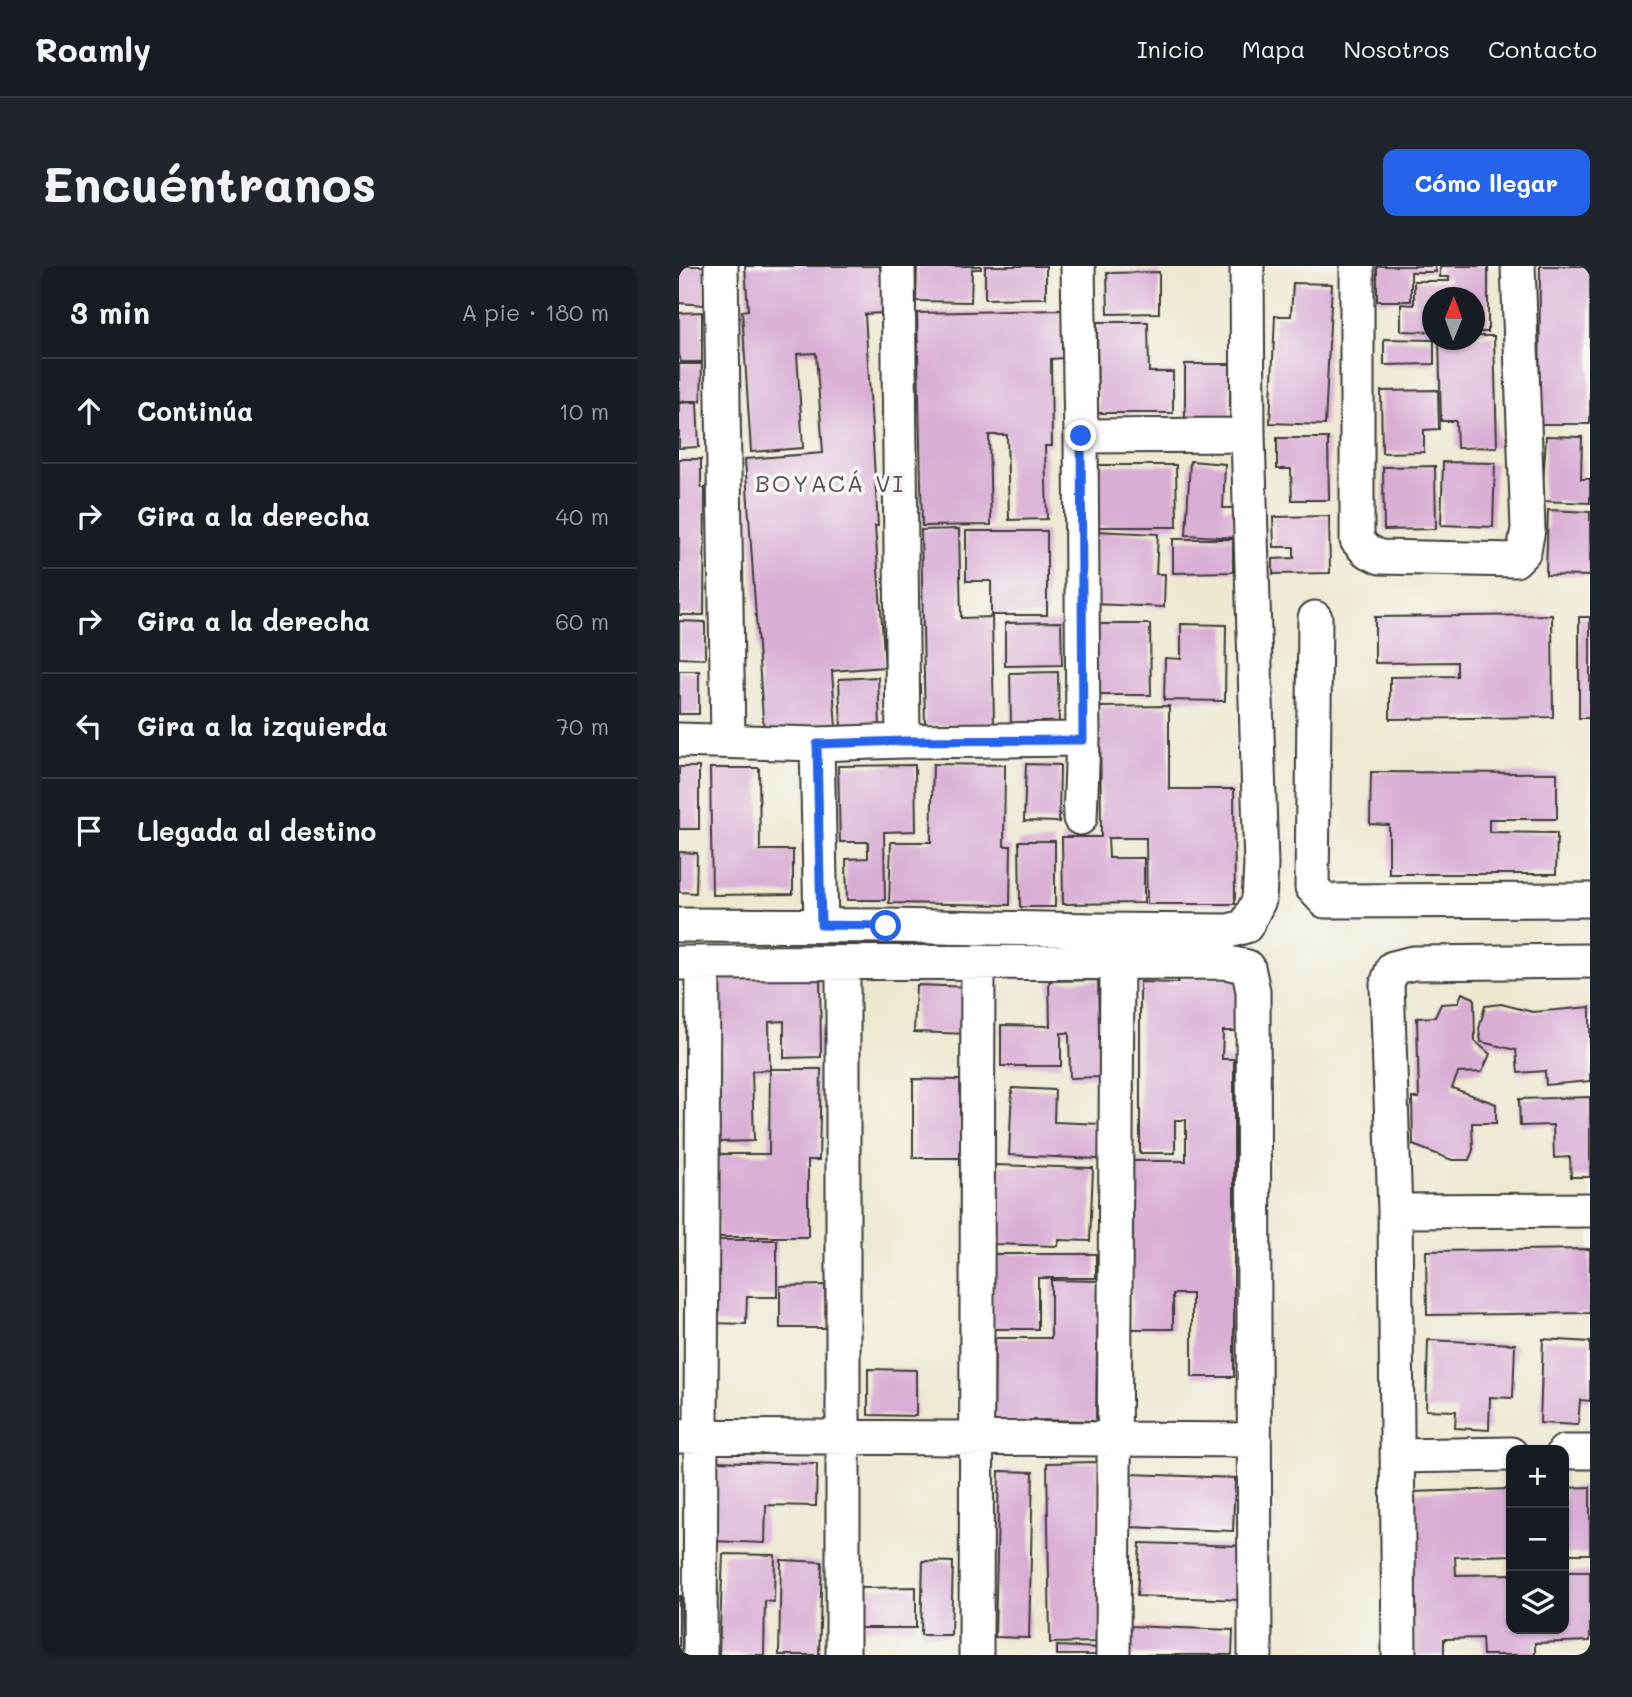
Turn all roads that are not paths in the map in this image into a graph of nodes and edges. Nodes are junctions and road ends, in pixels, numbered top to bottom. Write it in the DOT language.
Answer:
graph roads {
  1 [pos="721,266"];
  2 [pos="898,266"];
  3 [pos="1078,266"];
  4 [pos="1247,266"];
  5 [pos="1357,266"];
  6 [pos="1518,266"];
  7 [pos="1248,435"];
  8 [pos="1081,436"];
  9 [pos="1315,618"];
  10 [pos="679,740"];
  11 [pos="1083,740"];
  12 [pos="728,741"];
  13 [pos="903,741"];
  14 [pos="817,744"];
  15 [pos="1080,818"];
  16 [pos="1590,900"];
  17 [pos="679,925"];
  18 [pos="821,925"];
  19 [pos="1590,961"];
  20 [pos="978,962"];
  21 [pos="1117,962"];
  22 [pos="691,963"];
  23 [pos="843,963"];
  24 [pos="1395,1210"];
  25 [pos="1590,1210"];
  26 [pos="690,1436"];
  27 [pos="843,1437"];
  28 [pos="977,1438"];
  29 [pos="1113,1439"];
  30 [pos="1254,1440"];
  31 [pos="1569,1452"];
  32 [pos="1590,1452"];
  33 [pos="1506,1454"];
  34 [pos="1397,1456"];
  35 [pos="700,1655"];
  36 [pos="843,1655"];
  37 [pos="976,1655"];
  38 [pos="1113,1655"];
  39 [pos="1255,1655"];
  40 [pos="1399,1655"];
  1 -- 12 [label="street"];
  2 -- 13 [label="street"];
  3 -- 8 [label="street"];
  4 -- 7 [label="street"];
  5 -- 6 [label="street"];
  7 -- 8 [label="street"];
  7 -- 18 [label="street"];
  8 -- 11 [label="street"];
  9 -- 16 [label="street"];
  10 -- 12 [label="street"];
  11 -- 13 [label="street"];
  11 -- 15 [label="street"];
  12 -- 14 [label="street"];
  13 -- 14 [label="street"];
  14 -- 18 [label="street"];
  17 -- 18 [label="street"];
  19 -- 24 [label="street"];
  20 -- 21 [label="street"];
  20 -- 23 [label="street"];
  20 -- 28 [label="street"];
  21 -- 29 [label="street"];
  21 -- 30 [label="street"];
  22 -- 23 [label="street"];
  22 -- 26 [label="street"];
  23 -- 27 [label="street"];
  24 -- 25 [label="street"];
  24 -- 34 [label="street"];
  26 -- 27 [label="street"];
  26 -- 35 [label="street"];
  27 -- 28 [label="street"];
  27 -- 36 [label="street"];
  28 -- 29 [label="street"];
  28 -- 37 [label="street"];
  29 -- 30 [label="street"];
  29 -- 38 [label="street"];
  30 -- 39 [label="street"];
  31 -- 32 [label="street"];
  33 -- 34 [label="street"];
  34 -- 40 [label="street"];
}
